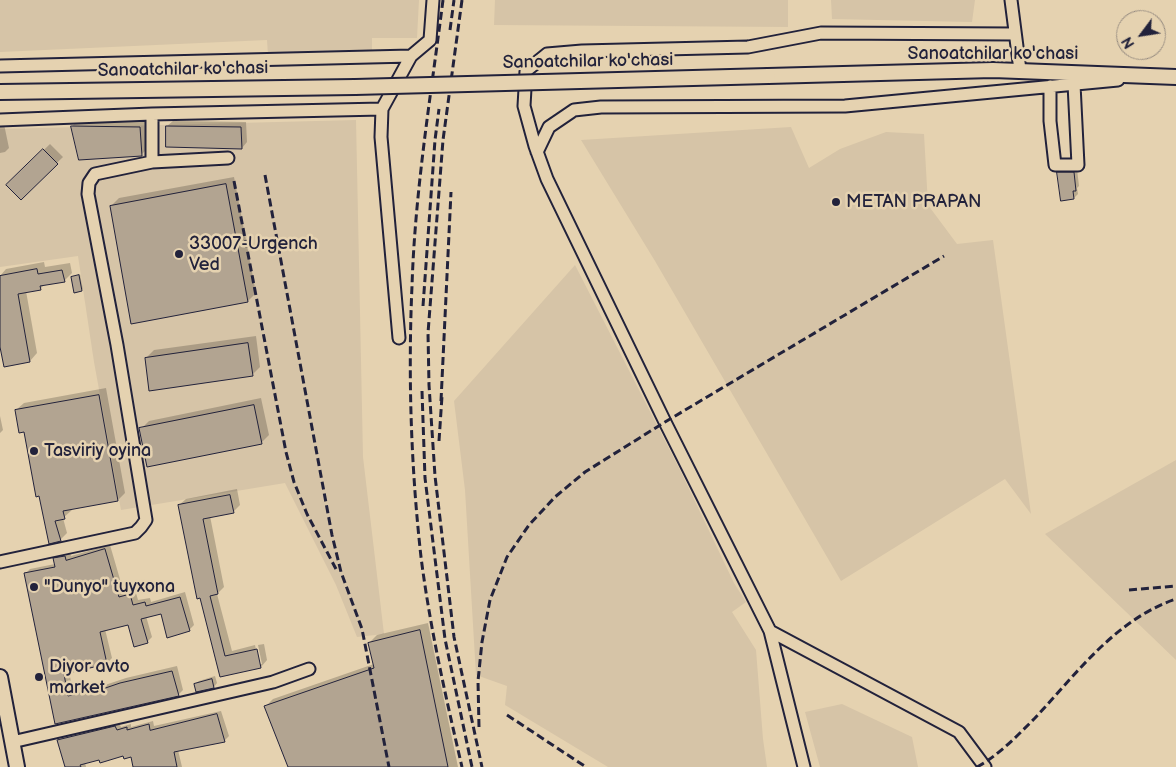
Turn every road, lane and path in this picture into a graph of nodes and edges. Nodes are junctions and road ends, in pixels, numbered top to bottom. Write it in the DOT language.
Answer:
graph roads {
  1 [pos="433,0"];
  2 [pos="1011,0"];
  3 [pos="1015,34"];
  4 [pos="411,56"];
  5 [pos="0,66"];
  6 [pos="1020,70"];
  7 [pos="1158,75"];
  8 [pos="1176,77"];
  9 [pos="1074,84"];
  10 [pos="1050,86"];
  11 [pos="0,92"];
  12 [pos="382,109"];
  13 [pos="152,114"];
  14 [pos="0,120"];
  15 [pos="537,152"];
  16 [pos="228,158"];
  17 [pos="152,162"];
  18 [pos="399,338"];
  19 [pos="0,562"];
  20 [pos="770,631"];
  21 [pos="309,669"];
  22 [pos="0,677"];
  23 [pos="12,742"];
  24 [pos="17,767"];
  25 [pos="804,767"];
  26 [pos="984,767"];
  1 -- 4 [label="street"];
  2 -- 3 [label="street"];
  3 -- 6 [label="street"];
  3 -- 15 [label="street"];
  4 -- 5 [label="street"];
  4 -- 12 [label="street"];
  6 -- 7 [label="main road, Sanoatchilar ko'chasi"];
  6 -- 11 [label="main road, Sanoatchilar ko'chasi, bridge"];
  7 -- 8 [label="main road, Sanoatchilar ko'chasi"];
  7 -- 9 [label="street"];
  9 -- 10 [label="street"];
  9 -- 10 [label="street"];
  10 -- 15 [label="street"];
  12 -- 13 [label="street"];
  12 -- 18 [label="street"];
  13 -- 14 [label="street"];
  13 -- 17 [label="street"];
  15 -- 20 [label="street"];
  16 -- 17 [label="street"];
  17 -- 19 [label="street"];
  20 -- 25 [label="street"];
  20 -- 26 [label="street"];
  21 -- 23 [label="street"];
  22 -- 23 [label="main road"];
  23 -- 24 [label="main road"];
}
